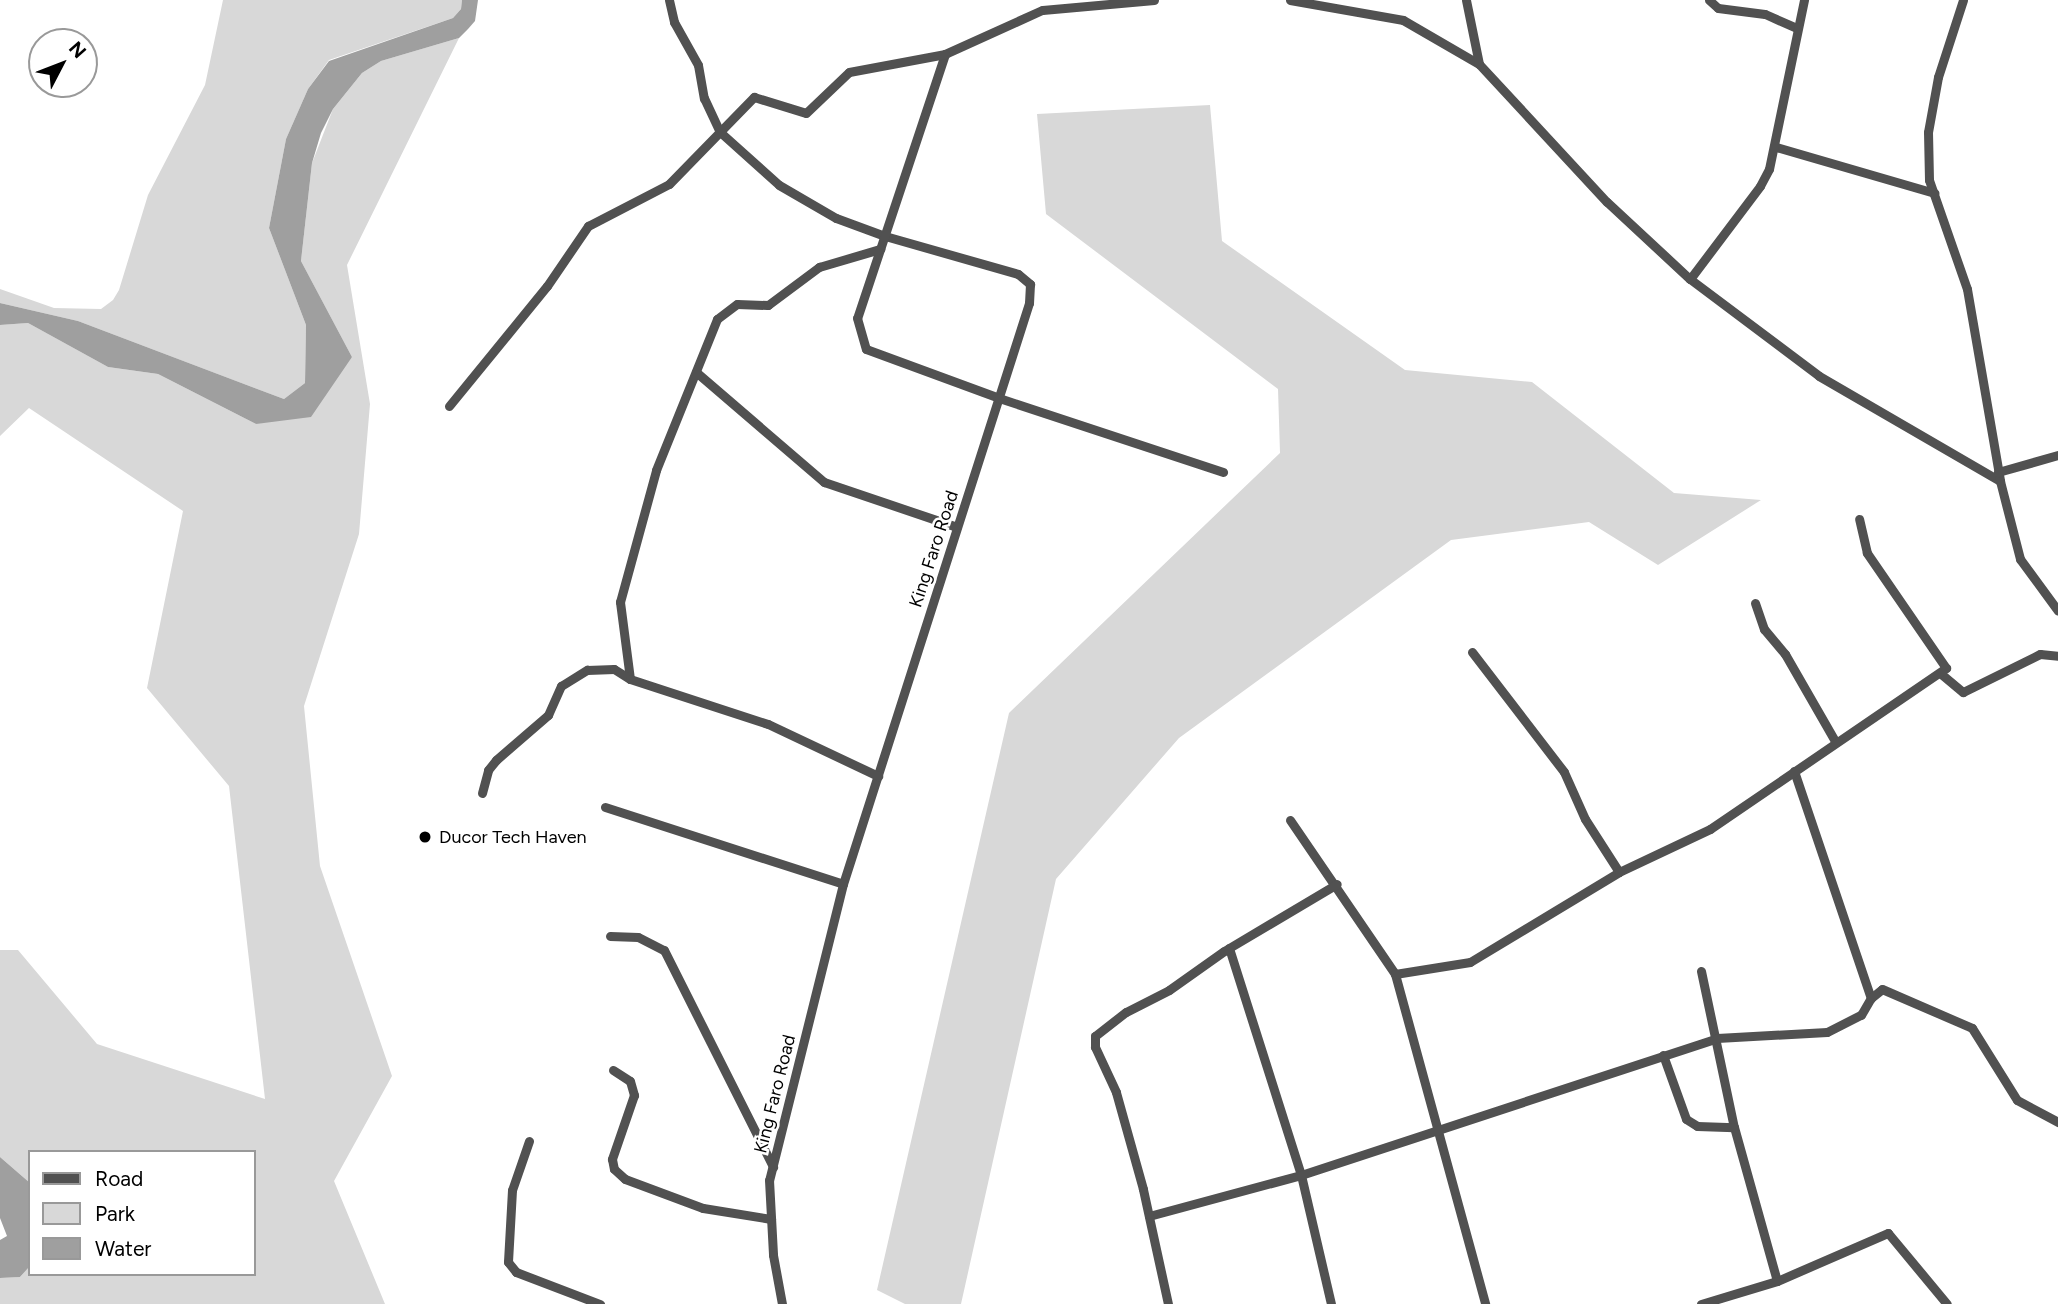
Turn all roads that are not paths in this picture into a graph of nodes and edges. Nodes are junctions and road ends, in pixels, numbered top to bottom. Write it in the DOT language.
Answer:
graph roads {
  1 [pos="669,0"];
  2 [pos="1047,0"];
  3 [pos="1154,0"];
  4 [pos="1290,0"];
  5 [pos="1466,0"];
  6 [pos="1709,0"];
  7 [pos="1804,0"];
  8 [pos="1963,0"];
  9 [pos="1042,10"];
  10 [pos="1797,28"];
  11 [pos="945,54"];
  12 [pos="1479,64"];
  13 [pos="720,132"];
  14 [pos="1776,147"];
  15 [pos="1934,192"];
  16 [pos="886,236"];
  17 [pos="880,249"];
  18 [pos="1690,279"];
  19 [pos="696,372"];
  20 [pos="999,398"];
  21 [pos="449,406"];
  22 [pos="2058,456"];
  23 [pos="1223,472"];
  24 [pos="1999,476"];
  25 [pos="1859,519"];
  26 [pos="957,527"];
  27 [pos="1755,603"];
  28 [pos="2058,611"];
  29 [pos="1472,652"];
  30 [pos="2058,656"];
  31 [pos="1940,673"];
  32 [pos="630,679"];
  33 [pos="1835,741"];
  34 [pos="1794,771"];
  35 [pos="878,776"];
  36 [pos="482,793"];
  37 [pos="605,807"];
  38 [pos="1290,820"];
  39 [pos="1619,872"];
  40 [pos="843,884"];
  41 [pos="1337,884"];
  42 [pos="610,936"];
  43 [pos="1229,948"];
  44 [pos="1701,971"];
  45 [pos="1395,974"];
  46 [pos="1871,998"];
  47 [pos="1717,1038"];
  48 [pos="1663,1055"];
  49 [pos="613,1070"];
  50 [pos="2058,1122"];
  51 [pos="1734,1127"];
  52 [pos="1436,1128"];
  53 [pos="529,1141"];
  54 [pos="773,1167"];
  55 [pos="1301,1175"];
  56 [pos="1149,1216"];
  57 [pos="771,1219"];
  58 [pos="1776,1281"];
  59 [pos="1942,1302"];
  60 [pos="600,1304"];
  61 [pos="782,1304"];
  62 [pos="1168,1304"];
  63 [pos="1331,1304"];
  64 [pos="1485,1304"];
  65 [pos="1701,1304"];
  1 -- 13 [label="street, King Faro Road"];
  2 -- 9 [label="street"];
  3 -- 9 [label="street"];
  4 -- 12 [label="street"];
  5 -- 12 [label="street"];
  6 -- 10 [label="street"];
  7 -- 10 [label="street"];
  8 -- 15 [label="street"];
  9 -- 11 [label="street"];
  10 -- 14 [label="street"];
  11 -- 13 [label="street"];
  11 -- 16 [label="street"];
  12 -- 18 [label="street"];
  13 -- 16 [label="street, King Faro Road"];
  13 -- 21 [label="street"];
  14 -- 15 [label="street"];
  14 -- 18 [label="street"];
  15 -- 24 [label="street"];
  16 -- 17 [label="street"];
  16 -- 20 [label="street, King Faro Road"];
  17 -- 19 [label="street"];
  17 -- 20 [label="street"];
  18 -- 24 [label="street"];
  19 -- 26 [label="street"];
  19 -- 32 [label="street"];
  20 -- 23 [label="street"];
  20 -- 26 [label="street, King Faro Road"];
  22 -- 24 [label="street"];
  24 -- 28 [label="street"];
  25 -- 31 [label="street"];
  26 -- 35 [label="street, King Faro Road"];
  27 -- 33 [label="street"];
  29 -- 39 [label="street"];
  30 -- 31 [label="street"];
  31 -- 33 [label="street"];
  32 -- 35 [label="street"];
  32 -- 36 [label="street"];
  33 -- 34 [label="street"];
  34 -- 39 [label="street"];
  34 -- 46 [label="street"];
  35 -- 40 [label="street, King Faro Road"];
  37 -- 40 [label="street"];
  38 -- 41 [label="street"];
  39 -- 45 [label="street"];
  40 -- 54 [label="street, King Faro Road"];
  41 -- 43 [label="street"];
  41 -- 45 [label="street"];
  42 -- 54 [label="street"];
  43 -- 55 [label="street"];
  43 -- 56 [label="street"];
  44 -- 47 [label="street"];
  45 -- 52 [label="street"];
  46 -- 47 [label="street"];
  46 -- 50 [label="street"];
  47 -- 48 [label="street"];
  47 -- 51 [label="street"];
  48 -- 51 [label="street"];
  48 -- 52 [label="street"];
  49 -- 57 [label="street"];
  51 -- 58 [label="street"];
  52 -- 55 [label="street"];
  52 -- 64 [label="street"];
  53 -- 60 [label="street"];
  54 -- 57 [label="street, King Faro Road"];
  55 -- 56 [label="street"];
  55 -- 63 [label="street"];
  56 -- 62 [label="street"];
  57 -- 61 [label="street, King Faro Road"];
  58 -- 59 [label="street"];
  58 -- 65 [label="street"];
}
